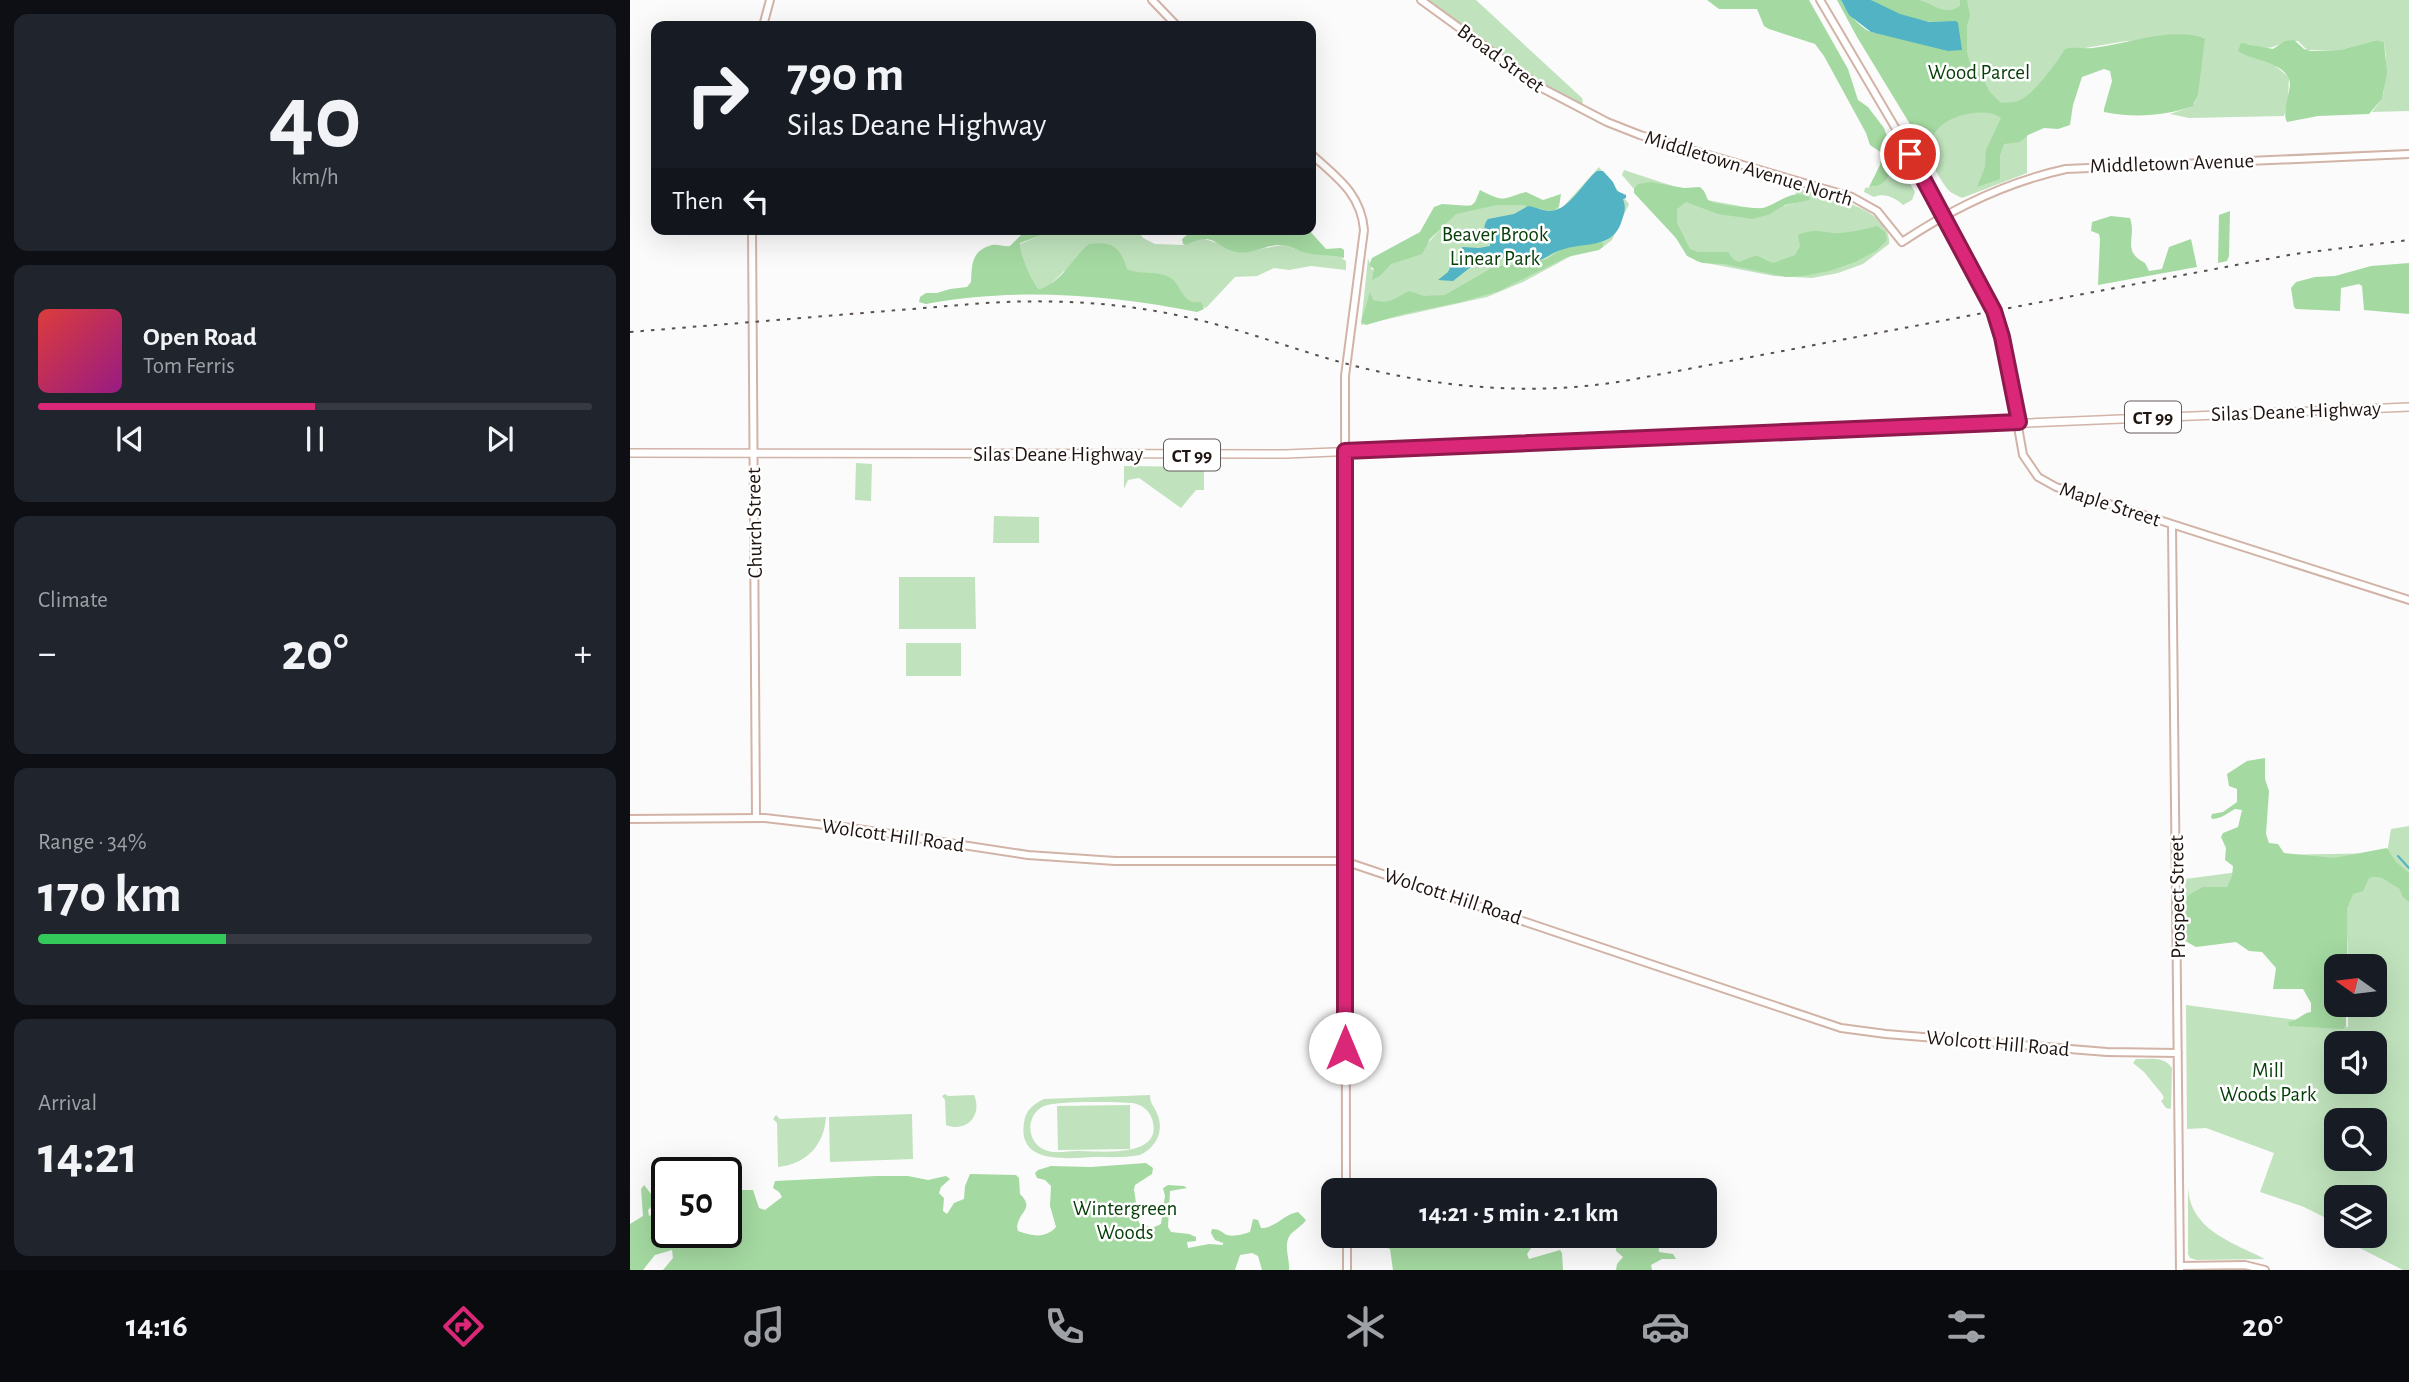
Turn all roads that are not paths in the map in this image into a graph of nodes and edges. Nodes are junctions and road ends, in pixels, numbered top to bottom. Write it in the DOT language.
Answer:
graph roads {
  1 [pos="770,0"];
  2 [pos="1152,0"];
  3 [pos="1421,0"];
  4 [pos="1820,0"];
  5 [pos="764,21"];
  6 [pos="1172,21"];
  7 [pos="1584,111"];
  8 [pos="2409,153"];
  9 [pos="1316,158"];
  10 [pos="1944,215"];
  11 [pos="752,235"];
  12 [pos="1902,242"];
  13 [pos="2409,407"];
  14 [pos="2019,422"];
  15 [pos="1345,451"];
  16 [pos="753,452"];
  17 [pos="630,453"];
  18 [pos="2172,525"];
  19 [pos="2409,600"];
  20 [pos="756,818"];
  21 [pos="630,819"];
  22 [pos="1344,861"];
  23 [pos="2178,1053"];
  24 [pos="1346,1178"];
  25 [pos="1347,1248"];
  26 [pos="2180,1268"];
  27 [pos="1347,1270"];
  28 [pos="2265,1270"];
  1 -- 5 [label="street"];
  2 -- 6 [label="street"];
  3 -- 7 [label="street, Broad Street"];
  4 -- 10 [label="street, Maple Street"];
  7 -- 12 [label="street, Middletown Avenue North"];
  8 -- 10 [label="street, Middletown Avenue"];
  9 -- 15 [label="street"];
  10 -- 12 [label="street, Middletown Avenue"];
  10 -- 14 [label="street, Maple Street"];
  11 -- 16 [label="street, Church Street"];
  13 -- 14 [label="main road, Silas Deane Highway / CT 99"];
  14 -- 15 [label="main road, Silas Deane Highway / CT 99"];
  14 -- 18 [label="street, Maple Street"];
  15 -- 16 [label="main road, Silas Deane Highway / CT 99"];
  15 -- 22 [label="street"];
  16 -- 17 [label="main road, Silas Deane Highway / CT 99"];
  16 -- 20 [label="street, Church Street"];
  18 -- 19 [label="street, Maple Street"];
  18 -- 23 [label="street, Prospect Street"];
  20 -- 21 [label="street, Wolcott Hill Road"];
  20 -- 22 [label="street, Wolcott Hill Road"];
  22 -- 23 [label="street, Wolcott Hill Road"];
  22 -- 24 [label="street"];
  23 -- 26 [label="street, Prospect Street"];
  25 -- 27 [label="street"];
  26 -- 28 [label="street"];
}
